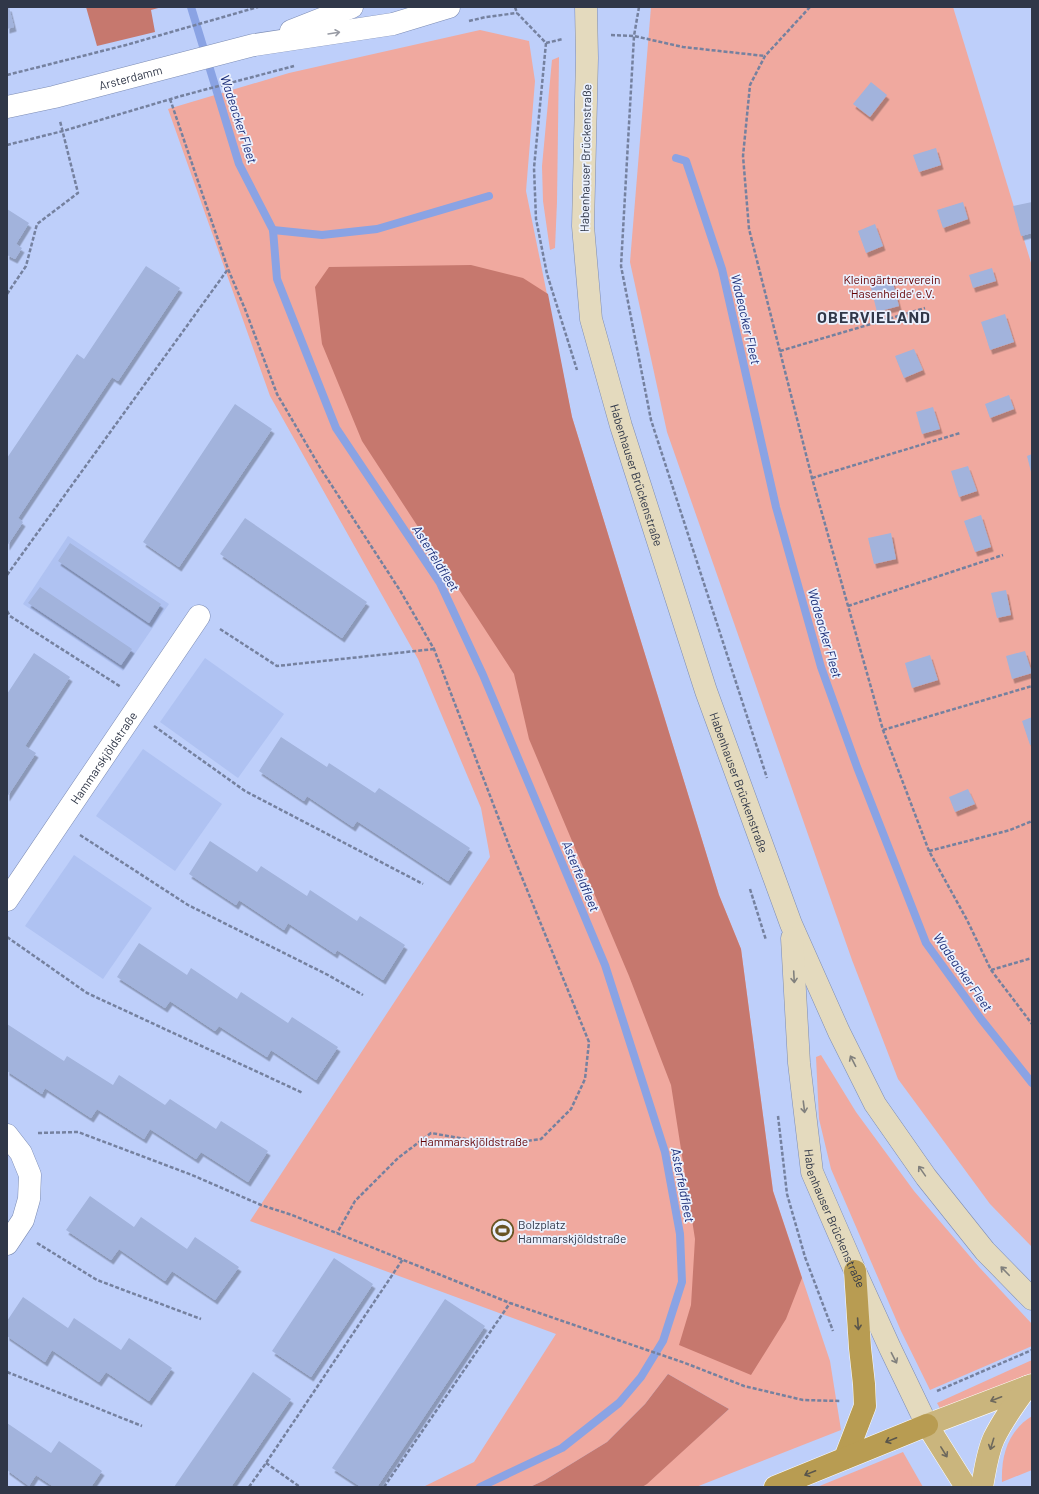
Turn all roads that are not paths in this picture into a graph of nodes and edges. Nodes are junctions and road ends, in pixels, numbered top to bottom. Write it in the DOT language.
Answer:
graph roads {
  1 [pos="352,7"];
  2 [pos="449,7"];
  3 [pos="586,7"];
  4 [pos="254,45"];
  5 [pos="7,107"];
  6 [pos="199,616"];
  7 [pos="7,900"];
  8 [pos="791,924"];
  9 [pos="7,1135"];
  10 [pos="12,1236"];
  11 [pos="855,1271"];
  12 [pos="1032,1299"];
  13 [pos="1029,1386"];
  14 [pos="928,1425"];
  15 [pos="845,1458"];
  16 [pos="984,1477"];
  17 [pos="964,1483"];
  18 [pos="775,1487"];
  1 -- 4 [label="street, Arsterdamm"];
  4 -- 2 [label="street, Arsterdamm, one-way"];
  3 -- 8 [label="main road, Habenhauser Brückenstraße"];
  4 -- 5 [label="street, Arsterdamm"];
  6 -- 7 [label="street, Hammarskjöldstraße"];
  8 -- 11 [label="main road, Habenhauser Brückenstraße, one-way"];
  12 -- 8 [label="main road, Habenhauser Brückenstraße, one-way"];
  9 -- 10 [label="street"];
  11 -- 14 [label="main road, Habenhauser Brückenstraße, one-way"];
  11 -- 15 [label="highway, one-way"];
  13 -- 14 [label="main road, one-way"];
  13 -- 16 [label="main road, one-way"];
  14 -- 15 [label="highway, one-way"];
  14 -- 17 [label="main road, Habenhauser Brückenstraße, one-way"];
  15 -- 18 [label="highway, one-way"];
}
